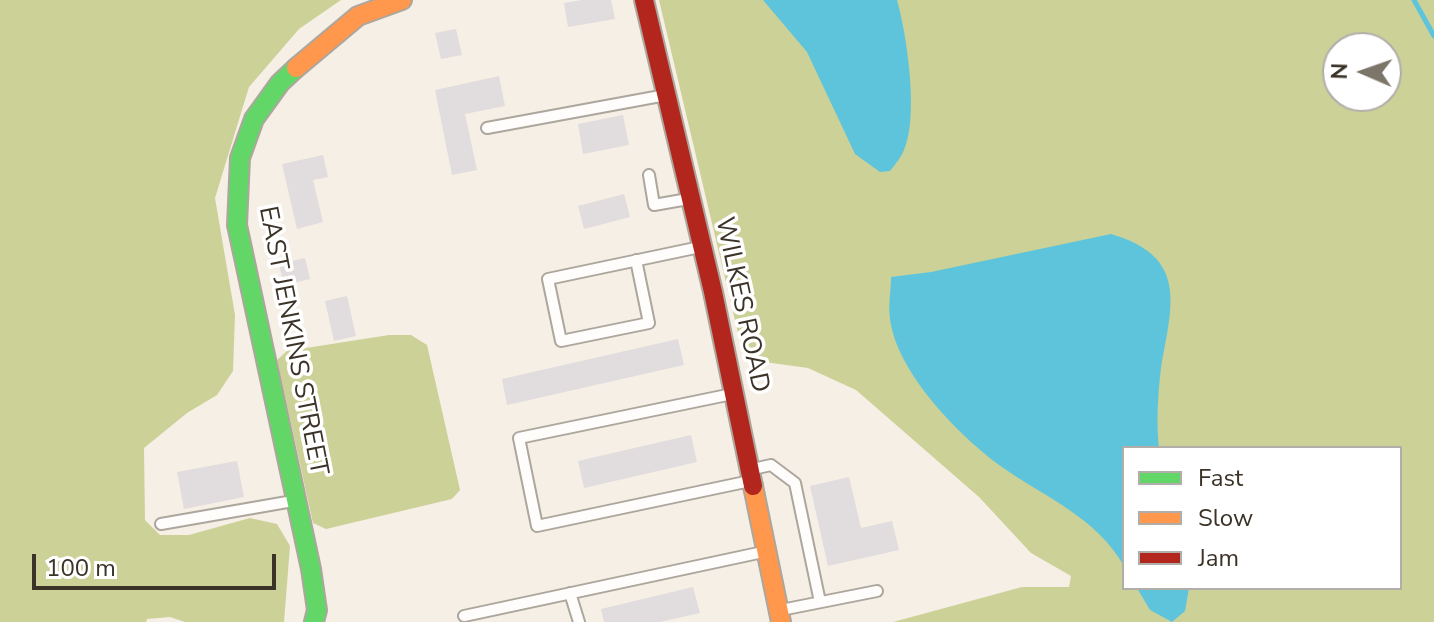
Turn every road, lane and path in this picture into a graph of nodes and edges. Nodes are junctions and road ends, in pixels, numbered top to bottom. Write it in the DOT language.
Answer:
graph roads {
  1 [pos="402,0"];
  2 [pos="644,0"];
  3 [pos="666,95"];
  4 [pos="487,128"];
  5 [pos="649,175"];
  6 [pos="691,199"];
  7 [pos="702,247"];
  8 [pos="636,260"];
  9 [pos="734,393"];
  10 [pos="751,475"];
  11 [pos="296,501"];
  12 [pos="161,524"];
  13 [pos="766,551"];
  14 [pos="877,591"];
  15 [pos="570,593"];
  16 [pos="820,602"];
  17 [pos="464,616"];
  18 [pos="780,616"];
  19 [pos="314,622"];
  20 [pos="579,622"];
  1 -- 11 [label="street, EAST JENKINS STREET"];
  2 -- 3 [label="street, WILKES ROAD"];
  3 -- 4 [label="lane"];
  3 -- 6 [label="street, WILKES ROAD"];
  5 -- 6 [label="lane"];
  6 -- 7 [label="street, WILKES ROAD"];
  7 -- 8 [label="lane"];
  7 -- 9 [label="street, WILKES ROAD"];
  8 -- 8 [label="lane"];
  9 -- 10 [label="street, WILKES ROAD"];
  9 -- 10 [label="lane"];
  10 -- 13 [label="street, WILKES ROAD"];
  10 -- 16 [label="lane"];
  11 -- 12 [label="lane"];
  11 -- 19 [label="street, EAST JENKINS STREET"];
  13 -- 15 [label="lane"];
  13 -- 18 [label="street, WILKES ROAD"];
  14 -- 16 [label="lane"];
  15 -- 17 [label="lane"];
  15 -- 20 [label="lane"];
  16 -- 18 [label="lane"];
}
